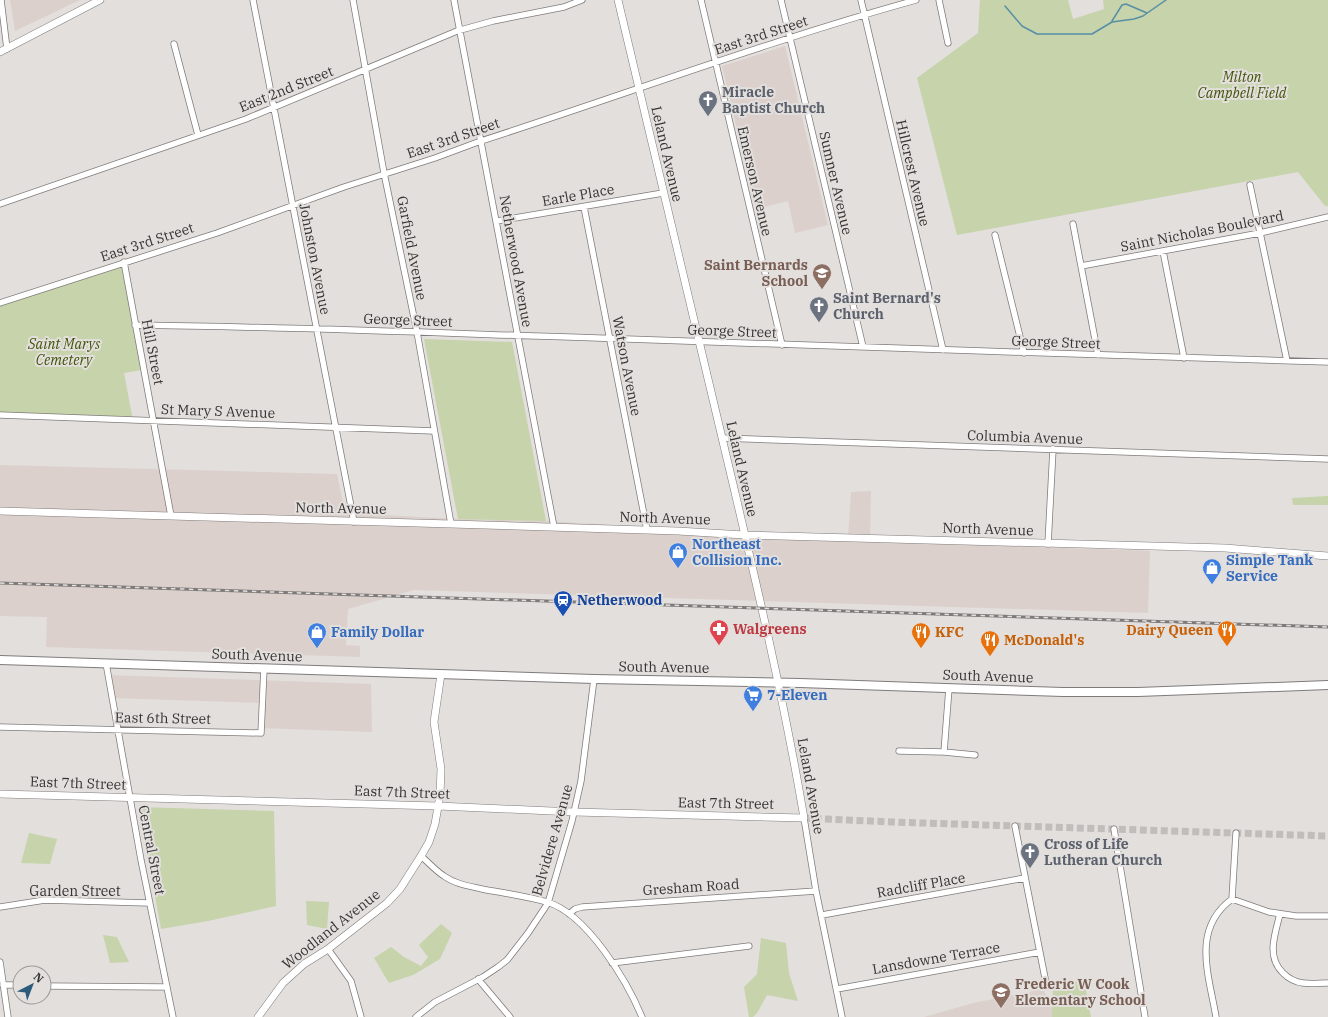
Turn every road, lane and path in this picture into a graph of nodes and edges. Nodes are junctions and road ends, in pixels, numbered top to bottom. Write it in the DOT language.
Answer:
graph roads {
  1 [pos="1,0"];
  2 [pos="100,0"];
  3 [pos="253,0"];
  4 [pos="353,0"];
  5 [pos="454,0"];
  6 [pos="582,0"];
  7 [pos="618,0"];
  8 [pos="701,0"];
  9 [pos="781,0"];
  10 [pos="861,0"];
  11 [pos="916,0"];
  12 [pos="939,0"];
  13 [pos="864,14"];
  14 [pos="461,30"];
  15 [pos="789,38"];
  16 [pos="948,43"];
  17 [pos="174,44"];
  18 [pos="3,50"];
  19 [pos="715,63"];
  20 [pos="366,69"];
  21 [pos="638,88"];
  22 [pos="274,107"];
  23 [pos="198,135"];
  24 [pos="482,141"];
  25 [pos="385,174"];
  26 [pos="1250,185"];
  27 [pos="663,193"];
  28 [pos="0,204"];
  29 [pos="293,206"];
  30 [pos="584,207"];
  31 [pos="1328,217"];
  32 [pos="497,221"];
  33 [pos="1073,224"];
  34 [pos="1260,233"];
  35 [pos="995,235"];
  36 [pos="1163,251"];
  37 [pos="124,262"];
  38 [pos="1080,266"];
  39 [pos="0,303"];
  40 [pos="135,325"];
  41 [pos="316,329"];
  42 [pos="416,332"];
  43 [pos="517,335"];
  44 [pos="610,339"];
  45 [pos="699,342"];
  46 [pos="782,345"];
  47 [pos="863,347"];
  48 [pos="943,350"];
  49 [pos="1024,353"];
  50 [pos="1098,355"];
  51 [pos="1184,358"];
  52 [pos="1287,361"];
  53 [pos="1328,362"];
  54 [pos="0,415"];
  55 [pos="154,420"];
  56 [pos="335,427"];
  57 [pos="434,431"];
  58 [pos="722,438"];
  59 [pos="1053,450"];
  60 [pos="1328,459"];
  61 [pos="0,512"];
  62 [pos="171,516"];
  63 [pos="354,522"];
  64 [pos="451,524"];
  65 [pos="554,527"];
  66 [pos="647,530"];
  67 [pos="744,535"];
  68 [pos="1048,544"];
  69 [pos="1328,556"];
  70 [pos="0,660"];
  71 [pos="106,663"];
  72 [pos="264,668"];
  73 [pos="441,674"];
  74 [pos="594,678"];
  75 [pos="779,682"];
  76 [pos="1328,685"];
  77 [pos="949,688"];
  78 [pos="0,727"];
  79 [pos="118,730"];
  80 [pos="899,751"];
  81 [pos="944,752"];
  82 [pos="974,755"];
  83 [pos="0,794"];
  84 [pos="130,798"];
  85 [pos="438,806"];
  86 [pos="574,812"];
  87 [pos="804,818"];
  88 [pos="1015,826"];
  89 [pos="1114,829"];
  90 [pos="1236,833"];
  91 [pos="421,856"];
  92 [pos="1025,878"];
  93 [pos="816,891"];
  94 [pos="1232,899"];
  95 [pos="548,902"];
  96 [pos="149,903"];
  97 [pos="0,906"];
  98 [pos="569,914"];
  99 [pos="1280,914"];
  100 [pos="822,916"];
  101 [pos="1328,916"];
  102 [pos="749,946"];
  103 [pos="328,949"];
  104 [pos="1040,952"];
  105 [pos="0,962"];
  106 [pos="612,963"];
  107 [pos="478,979"];
  108 [pos="1046,983"];
  109 [pos="1328,983"];
  110 [pos="3,985"];
  111 [pos="12,985"];
  112 [pos="52,986"];
  113 [pos="167,987"];
  114 [pos="837,989"];
  115 [pos="8,1017"];
  116 [pos="174,1017"];
  117 [pos="258,1017"];
  118 [pos="361,1017"];
  119 [pos="416,1017"];
  120 [pos="510,1017"];
  121 [pos="642,1017"];
  122 [pos="842,1017"];
  123 [pos="1145,1017"];
  124 [pos="1216,1017"];
  1 -- 18 [label="street"];
  2 -- 18 [label="street"];
  3 -- 22 [label="street, Johnston Avenue"];
  4 -- 20 [label="street, Garfield Avenue"];
  5 -- 14 [label="street, Netherwood Avenue"];
  6 -- 14 [label="street, East 2nd Street"];
  7 -- 21 [label="street, Leland Avenue"];
  8 -- 19 [label="street, Emerson Avenue"];
  9 -- 15 [label="street, Sumner Avenue"];
  10 -- 13 [label="street, Hillcrest Avenue"];
  11 -- 13 [label="street, East 3rd Street"];
  12 -- 16 [label="street"];
  13 -- 15 [label="street, East 3rd Street"];
  13 -- 48 [label="street, Hillcrest Avenue"];
  14 -- 20 [label="street, East 2nd Street"];
  14 -- 24 [label="street, Netherwood Avenue"];
  15 -- 19 [label="street, East 3rd Street"];
  15 -- 47 [label="street, Sumner Avenue"];
  17 -- 23 [label="street"];
  19 -- 21 [label="street, East 3rd Street"];
  19 -- 46 [label="street, Emerson Avenue"];
  20 -- 22 [label="street, East 2nd Street"];
  20 -- 25 [label="street, Garfield Avenue"];
  21 -- 24 [label="street, East 3rd Street"];
  21 -- 27 [label="street, Leland Avenue"];
  22 -- 23 [label="street, East 2nd Street"];
  22 -- 29 [label="street, Johnston Avenue"];
  23 -- 28 [label="street, East 2nd Street"];
  24 -- 25 [label="street, East 3rd Street"];
  24 -- 32 [label="street, Netherwood Avenue"];
  25 -- 29 [label="street, East 3rd Street"];
  25 -- 42 [label="street, Garfield Avenue"];
  26 -- 34 [label="street"];
  27 -- 30 [label="street, Earle Place"];
  27 -- 45 [label="street, Leland Avenue"];
  29 -- 37 [label="street, East 3rd Street"];
  29 -- 41 [label="street, Johnston Avenue"];
  30 -- 32 [label="street, Earle Place"];
  30 -- 44 [label="street, Watson Avenue"];
  31 -- 34 [label="street, Saint Nicholas Boulevard"];
  32 -- 43 [label="street, Netherwood Avenue"];
  33 -- 38 [label="street"];
  34 -- 36 [label="street, Saint Nicholas Boulevard"];
  34 -- 52 [label="street"];
  35 -- 49 [label="street"];
  36 -- 38 [label="street, Saint Nicholas Boulevard"];
  36 -- 51 [label="street"];
  37 -- 39 [label="street, East 3rd Street"];
  37 -- 40 [label="street, Hill Street"];
  38 -- 50 [label="street"];
  40 -- 41 [label="street, George Street"];
  40 -- 55 [label="street, Hill Street"];
  41 -- 42 [label="street, George Street"];
  41 -- 56 [label="street, Johnston Avenue"];
  42 -- 43 [label="street, George Street"];
  42 -- 57 [label="street, Garfield Avenue"];
  43 -- 44 [label="street, George Street"];
  43 -- 65 [label="street, Netherwood Avenue"];
  44 -- 45 [label="street, George Street"];
  44 -- 66 [label="street, Watson Avenue"];
  45 -- 46 [label="street, George Street"];
  45 -- 58 [label="street, Leland Avenue"];
  46 -- 47 [label="street, George Street"];
  47 -- 48 [label="street, George Street"];
  48 -- 49 [label="street, George Street"];
  49 -- 50 [label="street, George Street"];
  50 -- 51 [label="street, George Street"];
  51 -- 52 [label="street, George Street"];
  52 -- 53 [label="street, George Street"];
  54 -- 55 [label="street, St Mary S Avenue"];
  55 -- 56 [label="street, St Mary S Avenue"];
  55 -- 62 [label="street, Hill Street"];
  56 -- 57 [label="street, St Mary S Avenue"];
  56 -- 63 [label="street, Johnston Avenue"];
  57 -- 64 [label="street, Garfield Avenue"];
  58 -- 59 [label="street, Columbia Avenue"];
  58 -- 67 [label="street, Leland Avenue"];
  59 -- 60 [label="street, Columbia Avenue"];
  59 -- 68 [label="street"];
  61 -- 62 [label="street, North Avenue"];
  62 -- 63 [label="street, North Avenue"];
  63 -- 64 [label="street, North Avenue"];
  64 -- 65 [label="street, North Avenue"];
  65 -- 66 [label="street, North Avenue"];
  66 -- 67 [label="street, North Avenue"];
  67 -- 68 [label="street, North Avenue"];
  67 -- 75 [label="street, Leland Avenue"];
  68 -- 69 [label="street, North Avenue"];
  70 -- 71 [label="main road, South Avenue"];
  71 -- 72 [label="main road, South Avenue"];
  71 -- 79 [label="street, Central Street"];
  72 -- 73 [label="main road, South Avenue"];
  72 -- 79 [label="street, East 6th Street"];
  73 -- 74 [label="main road, South Avenue"];
  73 -- 85 [label="street, Woodland Avenue"];
  74 -- 75 [label="main road, South Avenue"];
  74 -- 86 [label="street, Belvidere Avenue"];
  75 -- 77 [label="main road, South Avenue"];
  75 -- 87 [label="street, Leland Avenue"];
  76 -- 77 [label="main road, South Avenue"];
  77 -- 81 [label="street"];
  78 -- 79 [label="street, East 6th Street"];
  79 -- 84 [label="street, Central Street"];
  80 -- 81 [label="street"];
  81 -- 82 [label="street"];
  83 -- 84 [label="street, East 7th Street"];
  84 -- 85 [label="street, East 7th Street"];
  84 -- 96 [label="street, Central Street"];
  85 -- 86 [label="street, East 7th Street"];
  85 -- 91 [label="street, Woodland Avenue"];
  86 -- 87 [label="street, East 7th Street"];
  86 -- 95 [label="street, Belvidere Avenue"];
  87 -- 93 [label="street, Leland Avenue"];
  88 -- 92 [label="street"];
  89 -- 123 [label="street"];
  90 -- 94 [label="street"];
  91 -- 95 [label="street"];
  91 -- 103 [label="street, Woodland Avenue"];
  92 -- 100 [label="street, Radcliff Place"];
  92 -- 104 [label="street"];
  93 -- 98 [label="street, Gresham Road"];
  93 -- 100 [label="street, Leland Avenue"];
  94 -- 99 [label="street"];
  94 -- 124 [label="street"];
  95 -- 98 [label="street"];
  95 -- 107 [label="street, Belvidere Avenue"];
  96 -- 97 [label="street, Garden Street"];
  96 -- 113 [label="street, Central Street"];
  98 -- 106 [label="street"];
  99 -- 101 [label="street"];
  99 -- 109 [label="street"];
  100 -- 114 [label="street, Leland Avenue"];
  102 -- 106 [label="street"];
  103 -- 117 [label="street, Woodland Avenue"];
  103 -- 118 [label="street"];
  104 -- 108 [label="street"];
  104 -- 114 [label="street, Lansdowne Terrace"];
  105 -- 110 [label="street"];
  106 -- 121 [label="street"];
  107 -- 119 [label="street, Belvidere Avenue"];
  107 -- 120 [label="street"];
  110 -- 111 [label="street"];
  110 -- 115 [label="street"];
  112 -- 113 [label="street"];
  113 -- 116 [label="street, Central Street"];
  114 -- 122 [label="street, Leland Avenue"];
}
